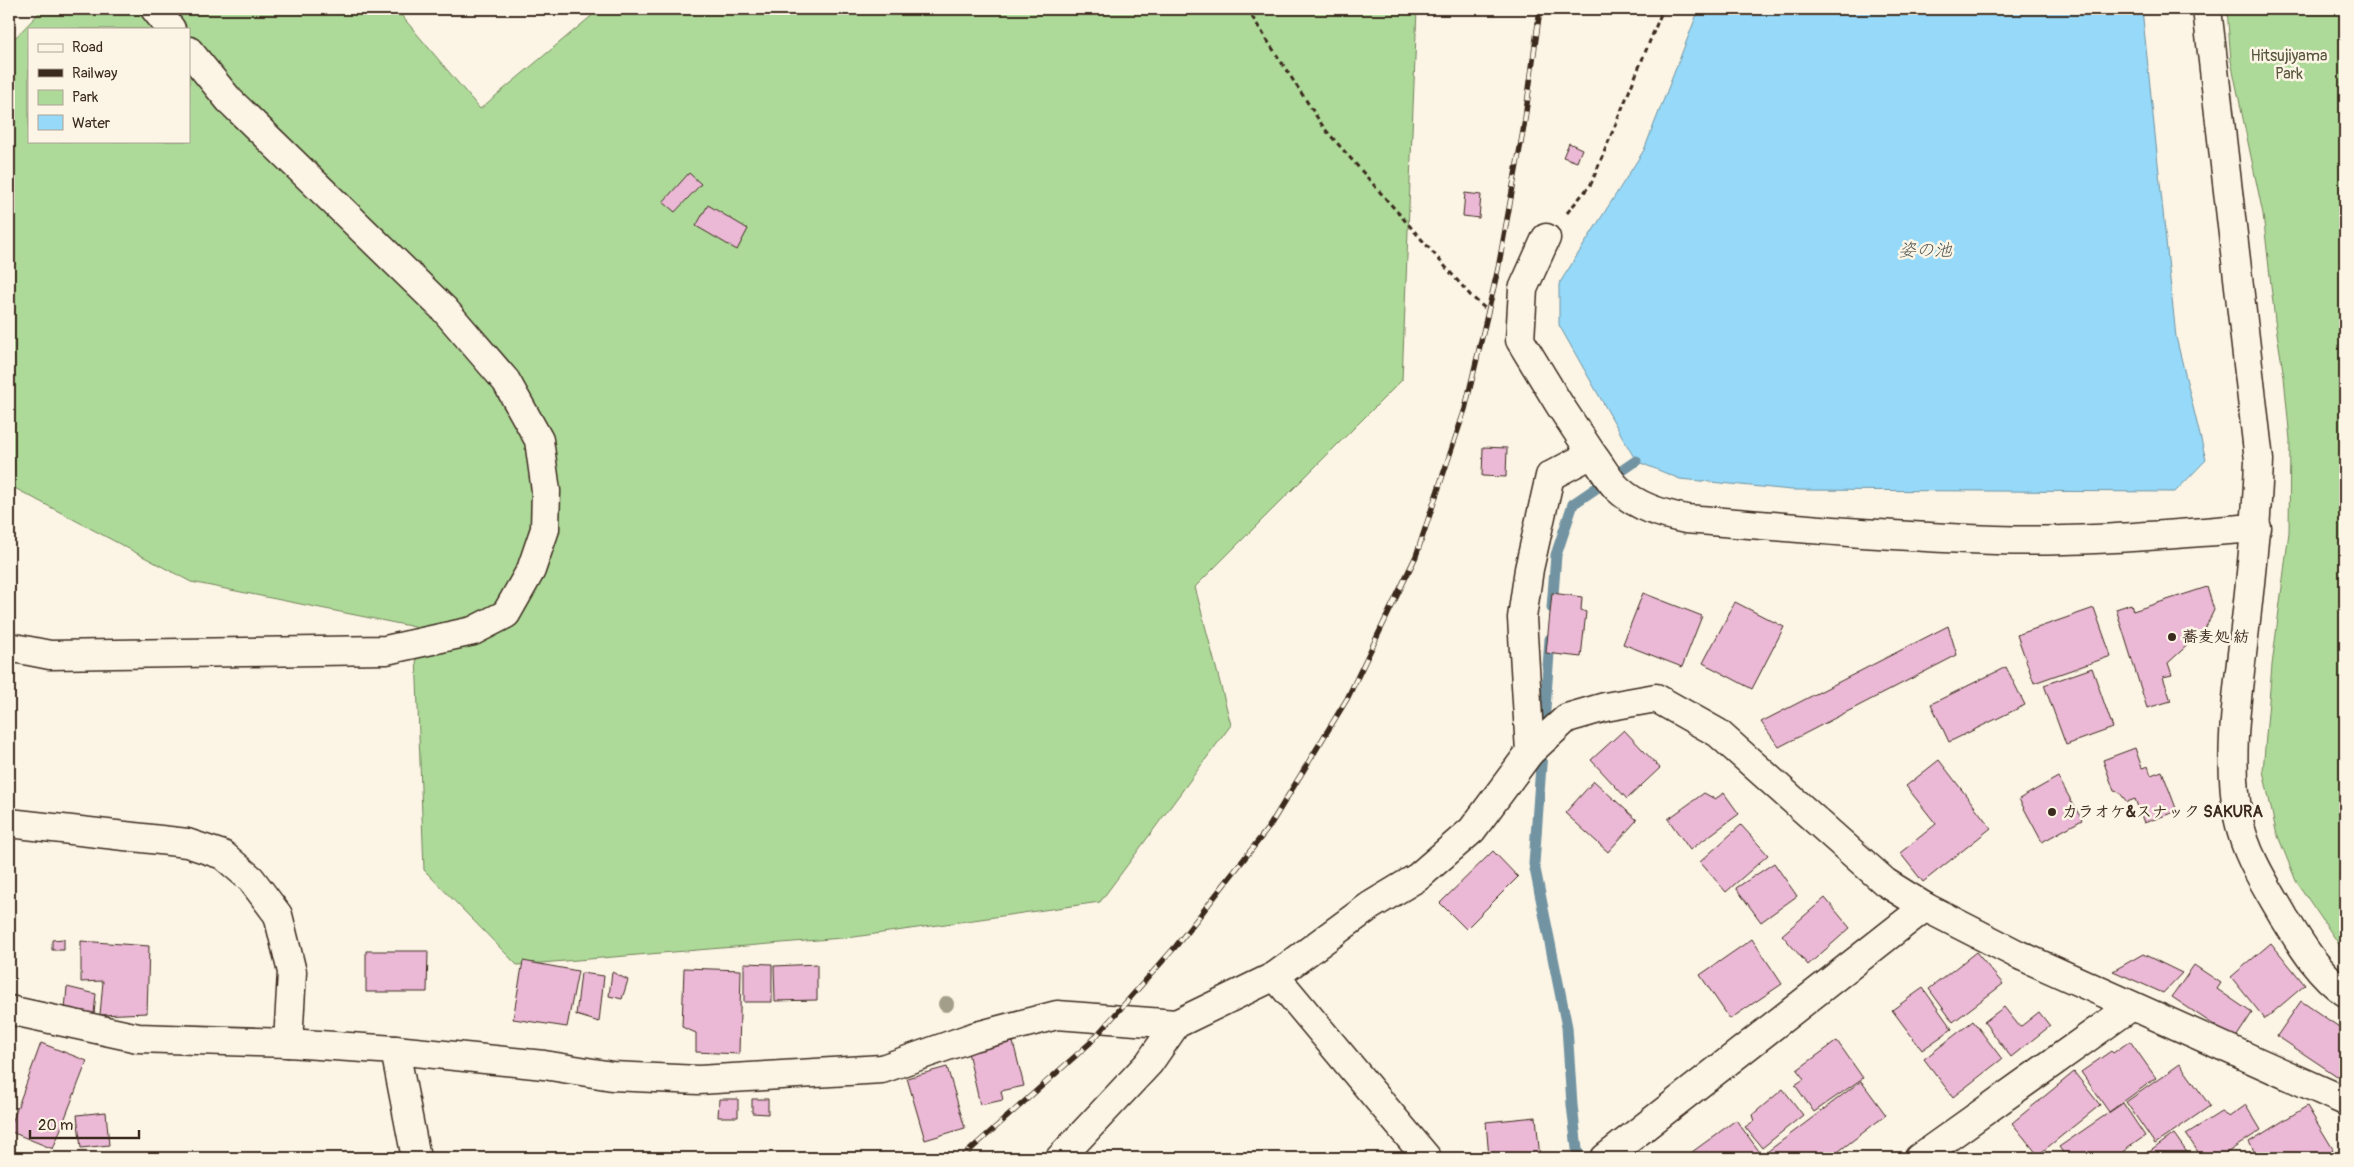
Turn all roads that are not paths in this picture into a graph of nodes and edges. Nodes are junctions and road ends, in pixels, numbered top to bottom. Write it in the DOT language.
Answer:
graph roads {
  1 [pos="155,9"];
  2 [pos="2208,9"];
  3 [pos="170,28"];
  4 [pos="190,52"];
  5 [pos="1546,238"];
  6 [pos="1592,454"];
  7 [pos="2257,528"];
  8 [pos="9,647"];
  9 [pos="1530,752"];
  10 [pos="9,823"];
  11 [pos="1925,907"];
  12 [pos="1275,976"];
  13 [pos="2345,992"];
  14 [pos="2132,1006"];
  15 [pos="9,1010"];
  16 [pos="1176,1024"];
  17 [pos="288,1043"];
  18 [pos="395,1050"];
  19 [pos="2345,1101"];
  20 [pos="1618,1153"];
  21 [pos="416,1158"];
  22 [pos="1060,1158"];
  23 [pos="1427,1158"];
  24 [pos="1919,1158"];
  1 -- 3 [label="street"];
  2 -- 7 [label="street"];
  4 -- 8 [label="street"];
  5 -- 6 [label="street"];
  6 -- 7 [label="street"];
  6 -- 9 [label="street"];
  7 -- 13 [label="street"];
  9 -- 11 [label="street"];
  9 -- 12 [label="street"];
  10 -- 17 [label="street"];
  11 -- 14 [label="street"];
  11 -- 20 [label="street"];
  12 -- 16 [label="street"];
  12 -- 23 [label="street"];
  14 -- 19 [label="street"];
  14 -- 24 [label="street"];
  15 -- 17 [label="street"];
  16 -- 18 [label="street"];
  16 -- 22 [label="street"];
  17 -- 18 [label="street"];
  18 -- 21 [label="street"];
}
